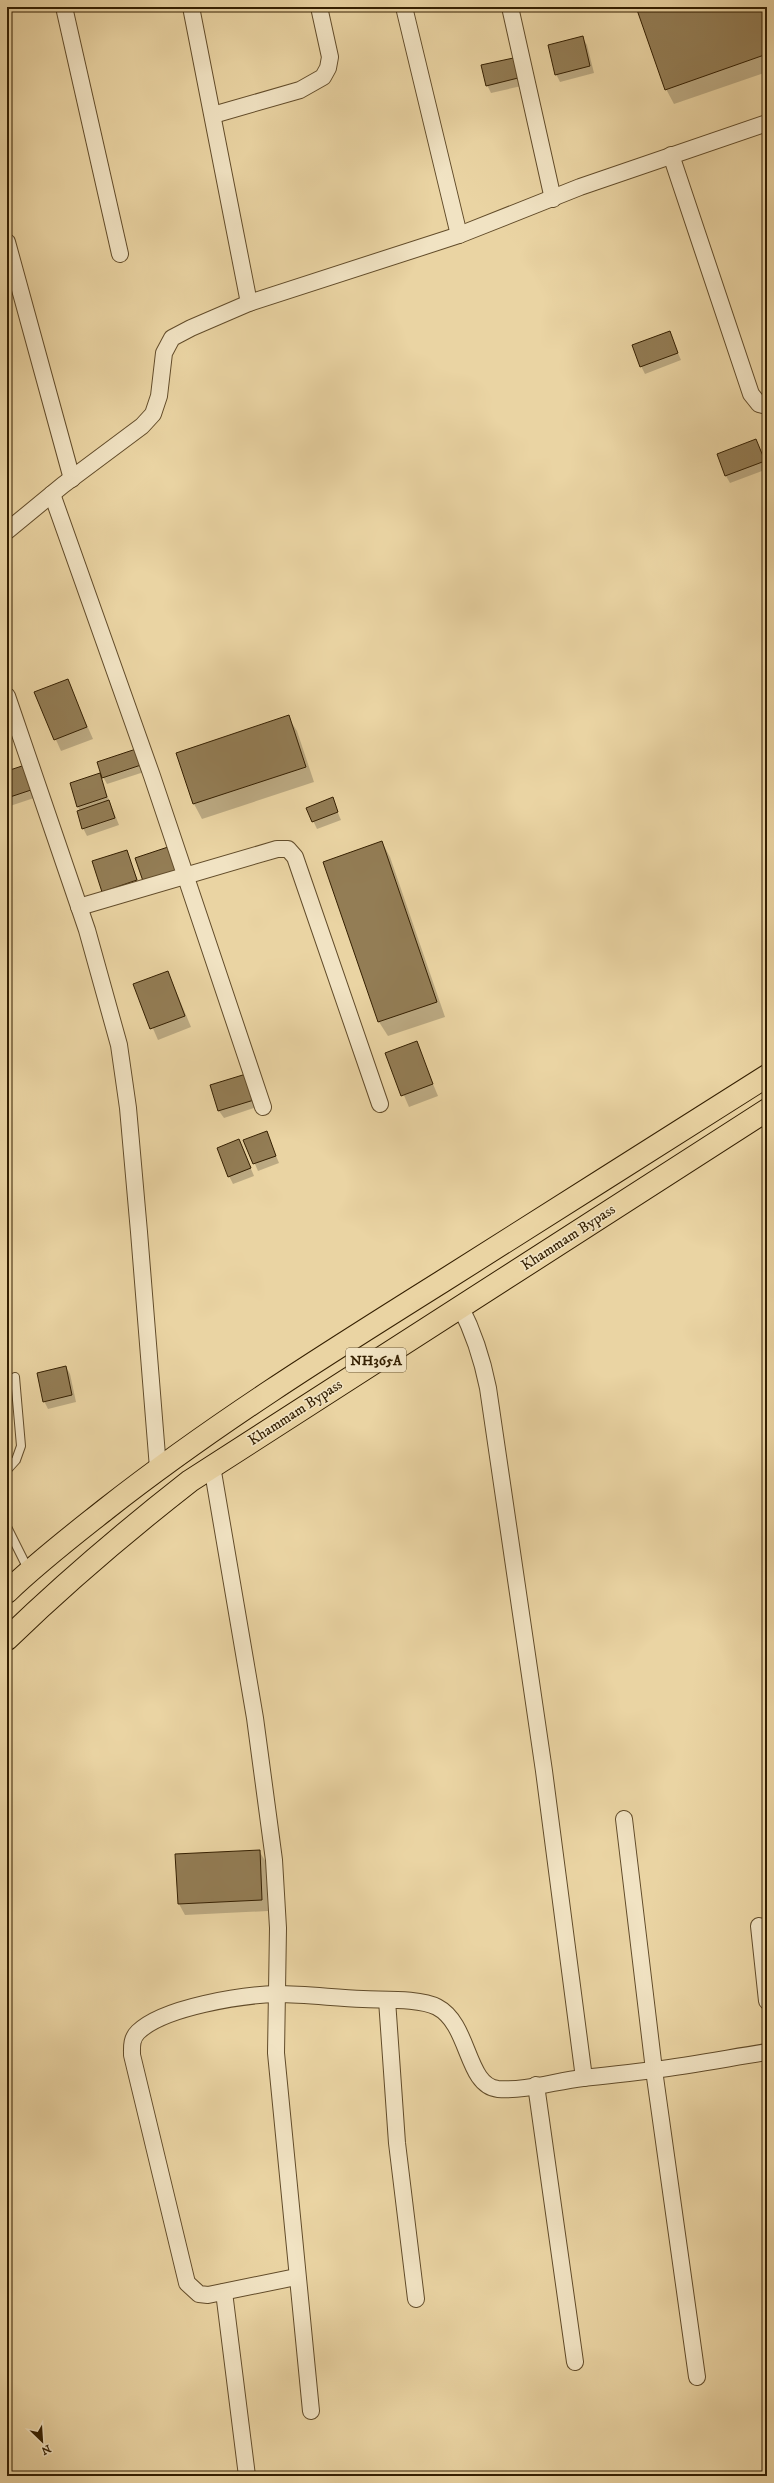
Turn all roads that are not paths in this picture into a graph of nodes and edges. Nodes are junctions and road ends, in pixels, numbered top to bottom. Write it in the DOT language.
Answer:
graph roads {
  1 [pos="64,7"];
  2 [pos="191,7"];
  3 [pos="319,7"];
  4 [pos="404,7"];
  5 [pos="510,7"];
  6 [pos="213,115"];
  7 [pos="767,123"];
  8 [pos="671,155"];
  9 [pos="553,199"];
  10 [pos="465,233"];
  11 [pos="7,242"];
  12 [pos="120,254"];
  13 [pos="249,303"];
  14 [pos="767,406"];
  15 [pos="72,479"];
  16 [pos="52,494"];
  17 [pos="7,530"];
  18 [pos="7,696"];
  19 [pos="185,876"];
  20 [pos="79,907"];
  21 [pos="767,1076"];
  22 [pos="380,1104"];
  23 [pos="263,1107"];
  24 [pos="767,1110"];
  25 [pos="460,1306"];
  26 [pos="353,1336"];
  27 [pos="372,1362"];
  28 [pos="15,1377"];
  29 [pos="212,1466"];
  30 [pos="158,1468"];
  31 [pos="7,1470"];
  32 [pos="7,1527"];
  33 [pos="29,1571"];
  34 [pos="7,1592"];
  35 [pos="7,1639"];
  36 [pos="624,1819"];
  37 [pos="759,1926"];
  38 [pos="277,1994"];
  39 [pos="387,2000"];
  40 [pos="767,2001"];
  41 [pos="767,2052"];
  42 [pos="654,2070"];
  43 [pos="584,2078"];
  44 [pos="536,2085"];
  45 [pos="296,2278"];
  46 [pos="224,2292"];
  47 [pos="416,2299"];
  48 [pos="575,2362"];
  49 [pos="696,2378"];
  50 [pos="311,2410"];
  51 [pos="247,2476"];
  1 -- 12 [label="street"];
  2 -- 6 [label="street"];
  3 -- 6 [label="street"];
  4 -- 10 [label="street"];
  5 -- 9 [label="street"];
  6 -- 13 [label="street"];
  7 -- 8 [label="street"];
  8 -- 9 [label="street"];
  8 -- 14 [label="street"];
  9 -- 10 [label="street"];
  10 -- 13 [label="street"];
  11 -- 15 [label="street"];
  13 -- 15 [label="street"];
  15 -- 16 [label="street"];
  16 -- 17 [label="street"];
  16 -- 19 [label="street"];
  18 -- 20 [label="street"];
  19 -- 20 [label="street"];
  19 -- 22 [label="street"];
  19 -- 23 [label="street"];
  20 -- 30 [label="street"];
  21 -- 26 [label="highway, Khammam Bypass / NH365A"];
  24 -- 25 [label="highway, Khammam Bypass / NH365A"];
  25 -- 27 [label="highway, Khammam Bypass / NH365A"];
  25 -- 43 [label="street"];
  26 -- 27 [label="highway"];
  26 -- 30 [label="highway, Khammam Bypass / NH365A"];
  27 -- 29 [label="highway, Khammam Bypass / NH365A"];
  28 -- 31 [label="lane"];
  29 -- 35 [label="highway, Khammam Bypass / NH365A"];
  29 -- 38 [label="street"];
  30 -- 33 [label="highway, Khammam Bypass / NH365A"];
  32 -- 33 [label="lane"];
  33 -- 34 [label="highway, Khammam Bypass / NH365A"];
  36 -- 42 [label="street"];
  37 -- 40 [label="street"];
  38 -- 39 [label="street"];
  38 -- 45 [label="street"];
  38 -- 46 [label="street"];
  39 -- 44 [label="street"];
  39 -- 47 [label="street"];
  41 -- 42 [label="street"];
  42 -- 43 [label="street"];
  42 -- 49 [label="street"];
  43 -- 44 [label="street"];
  44 -- 48 [label="street"];
  45 -- 46 [label="street"];
  45 -- 50 [label="street"];
  46 -- 51 [label="street"];
}
